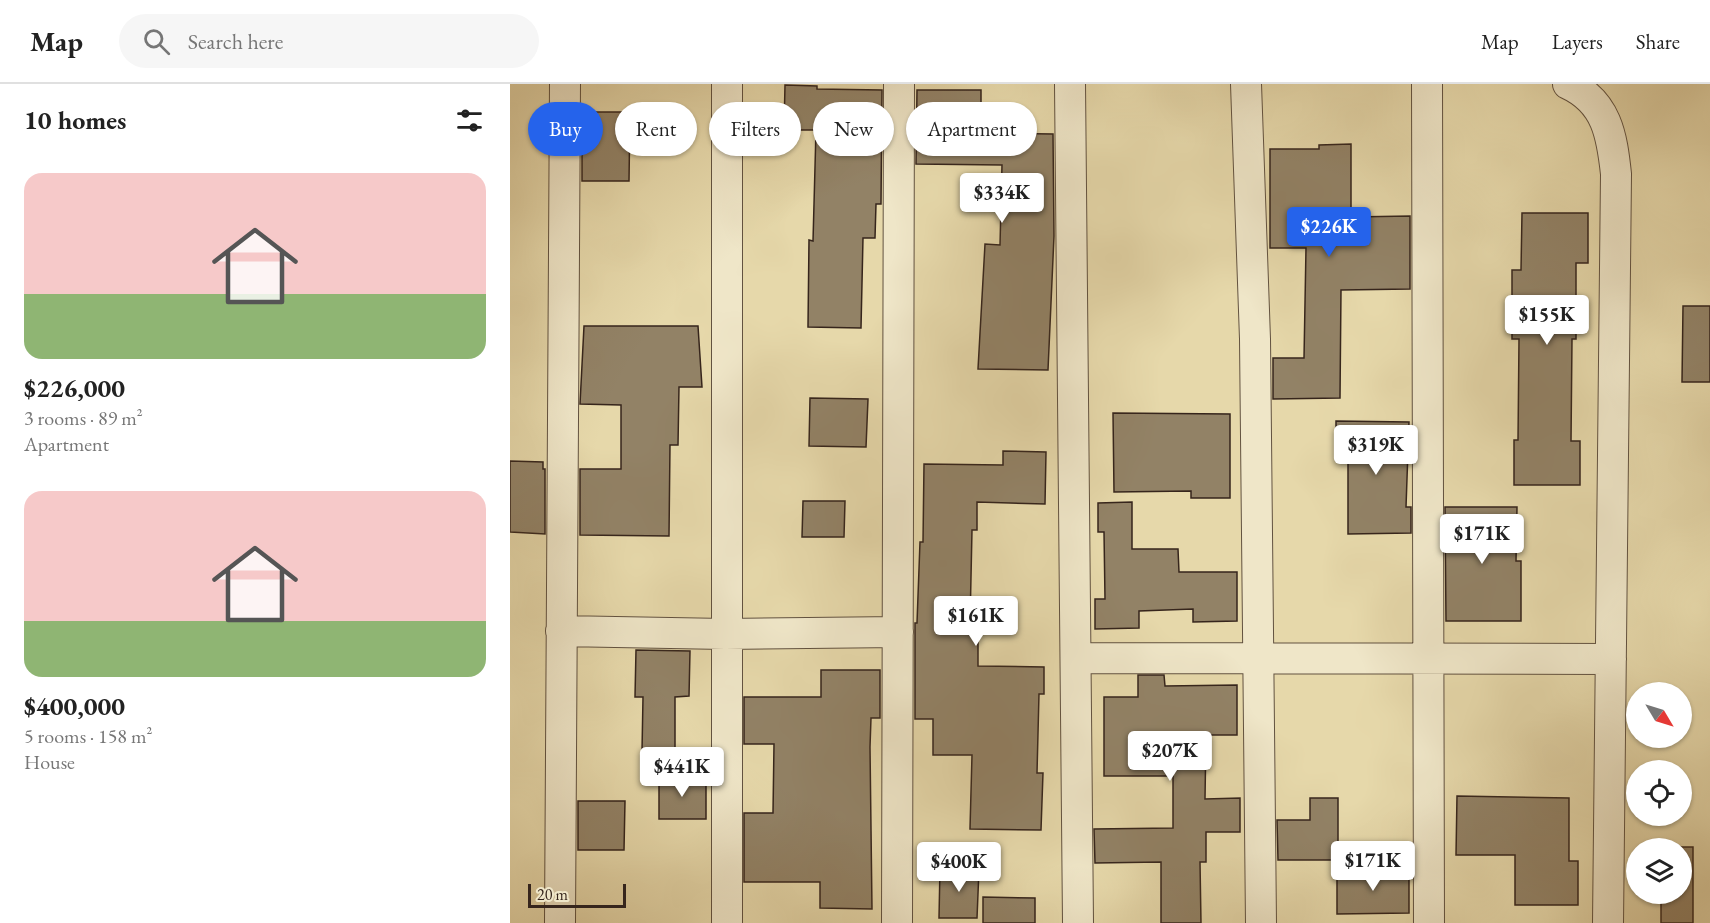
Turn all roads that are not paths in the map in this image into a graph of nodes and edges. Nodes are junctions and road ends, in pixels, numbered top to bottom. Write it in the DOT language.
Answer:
graph roads {
  1 [pos="565,84"];
  2 [pos="726,84"];
  3 [pos="899,84"];
  4 [pos="1070,84"];
  5 [pos="1245,84"];
  6 [pos="1427,84"];
  7 [pos="1568,84"];
  8 [pos="561,631"];
  9 [pos="897,632"];
  10 [pos="725,634"];
  11 [pos="1258,657"];
  12 [pos="1076,658"];
  13 [pos="1428,658"];
  14 [pos="1611,659"];
  15 [pos="560,923"];
  16 [pos="727,923"];
  17 [pos="897,923"];
  18 [pos="1078,923"];
  19 [pos="1261,923"];
  20 [pos="1429,923"];
  21 [pos="1608,923"];
  1 -- 8 [label="street"];
  2 -- 10 [label="street"];
  3 -- 9 [label="street"];
  4 -- 12 [label="street"];
  5 -- 11 [label="street"];
  6 -- 13 [label="street"];
  7 -- 14 [label="street"];
  8 -- 10 [label="street"];
  8 -- 15 [label="street"];
  9 -- 10 [label="street"];
  9 -- 17 [label="street"];
  10 -- 16 [label="street"];
  11 -- 12 [label="street"];
  11 -- 13 [label="street"];
  11 -- 19 [label="street"];
  12 -- 18 [label="street"];
  13 -- 14 [label="street"];
  13 -- 20 [label="street"];
  14 -- 21 [label="street"];
}
